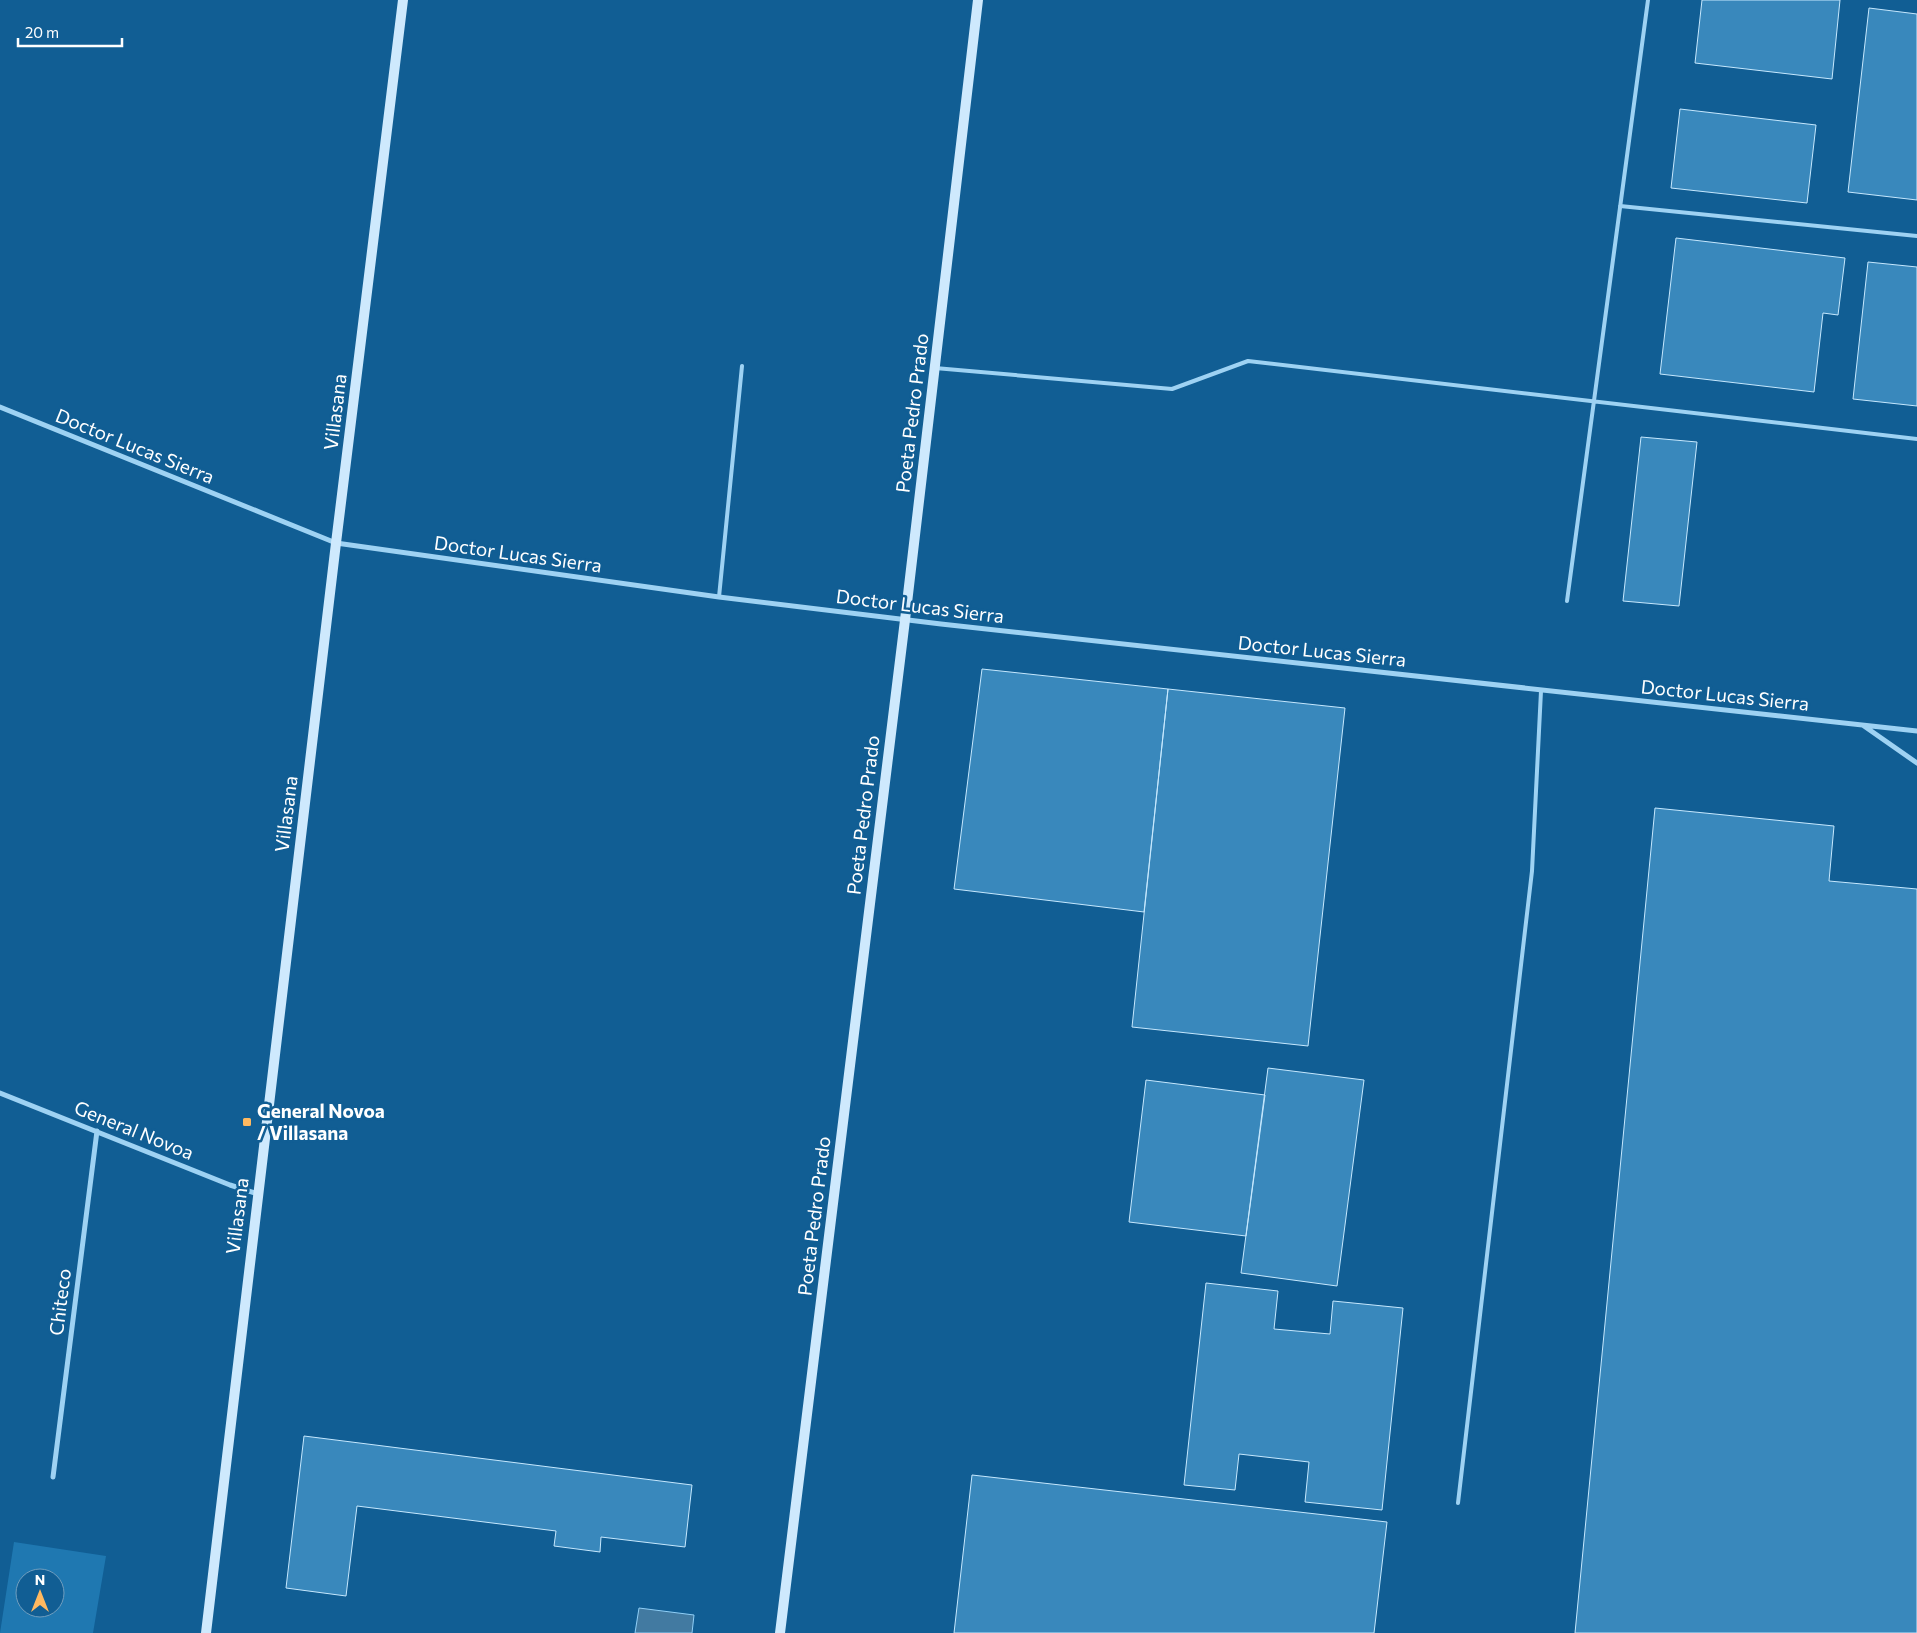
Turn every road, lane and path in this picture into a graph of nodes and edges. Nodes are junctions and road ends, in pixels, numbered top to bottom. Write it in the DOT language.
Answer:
graph roads {
  1 [pos="403,0"];
  2 [pos="978,0"];
  3 [pos="1648,0"];
  4 [pos="1620,206"];
  5 [pos="1917,236"];
  6 [pos="742,366"];
  7 [pos="935,368"];
  8 [pos="1594,400"];
  9 [pos="0,407"];
  10 [pos="1917,438"];
  11 [pos="336,543"];
  12 [pos="719,597"];
  13 [pos="1567,601"];
  14 [pos="905,620"];
  15 [pos="1541,691"];
  16 [pos="1862,725"];
  17 [pos="1917,731"];
  18 [pos="1917,763"];
  19 [pos="0,1093"];
  20 [pos="97,1131"];
  21 [pos="258,1194"];
  22 [pos="53,1476"];
  23 [pos="1458,1504"];
  24 [pos="206,1633"];
  25 [pos="780,1633"];
  1 -- 11 [label="street, Villasana"];
  2 -- 7 [label="street, Poeta Pedro Prado"];
  3 -- 4 [label="lane"];
  4 -- 5 [label="lane"];
  4 -- 8 [label="lane"];
  6 -- 12 [label="lane"];
  7 -- 8 [label="lane"];
  7 -- 14 [label="street, Poeta Pedro Prado"];
  8 -- 10 [label="lane"];
  8 -- 13 [label="lane"];
  9 -- 11 [label="street, Doctor Lucas Sierra"];
  11 -- 12 [label="street, Doctor Lucas Sierra"];
  11 -- 21 [label="street, Villasana"];
  12 -- 14 [label="street, Doctor Lucas Sierra"];
  14 -- 15 [label="street, Doctor Lucas Sierra"];
  14 -- 25 [label="street, Poeta Pedro Prado"];
  15 -- 16 [label="street, Doctor Lucas Sierra"];
  15 -- 23 [label="lane"];
  16 -- 17 [label="street, Doctor Lucas Sierra"];
  16 -- 18 [label="street, Doctor Lucas Sierra"];
  19 -- 20 [label="street, General Novoa"];
  20 -- 21 [label="street, General Novoa"];
  20 -- 22 [label="street, Chiteco"];
  21 -- 24 [label="street, Villasana"];
}
